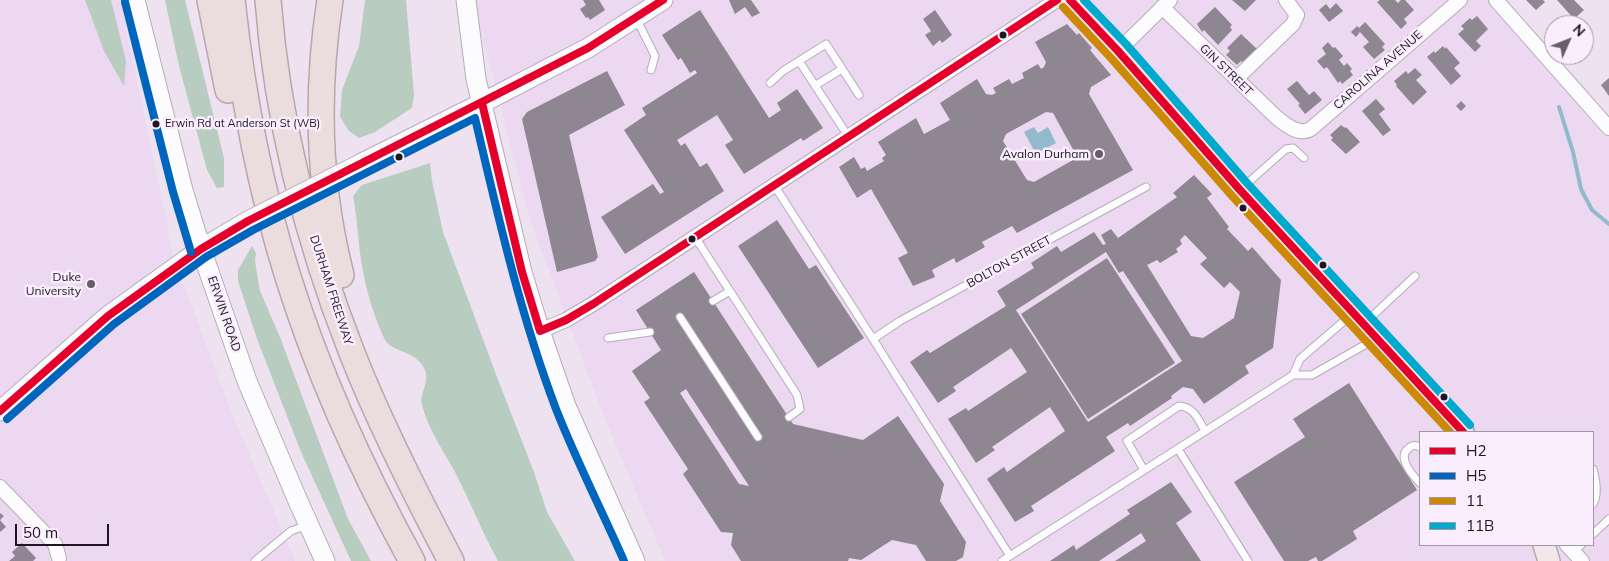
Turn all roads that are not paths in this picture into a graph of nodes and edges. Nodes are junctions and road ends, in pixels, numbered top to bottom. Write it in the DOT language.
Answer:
graph roads {
  1 [pos="135,0"];
  2 [pos="210,0"];
  3 [pos="232,0"];
  4 [pos="268,0"];
  5 [pos="330,0"];
  6 [pos="466,0"];
  7 [pos="663,0"];
  8 [pos="1057,0"];
  9 [pos="1070,0"];
  10 [pos="1286,0"];
  11 [pos="1460,0"];
  12 [pos="1496,0"];
  13 [pos="1166,3"];
  14 [pos="636,18"];
  15 [pos="1118,51"];
  16 [pos="800,61"];
  17 [pos="842,69"];
  18 [pos="651,70"];
  19 [pos="1236,79"];
  20 [pos="770,83"];
  21 [pos="816,85"];
  22 [pos="859,96"];
  23 [pos="482,103"];
  24 [pos="1609,128"];
  25 [pos="1293,129"];
  26 [pos="848,136"];
  27 [pos="1304,158"];
  28 [pos="774,185"];
  29 [pos="1146,187"];
  30 [pos="1240,190"];
  31 [pos="695,237"];
  32 [pos="201,249"];
  33 [pos="1415,276"];
  34 [pos="288,278"];
  35 [pos="730,291"];
  36 [pos="713,302"];
  37 [pos="680,317"];
  38 [pos="1365,325"];
  39 [pos="540,331"];
  40 [pos="650,332"];
  41 [pos="608,338"];
  42 [pos="873,339"];
  43 [pos="1293,375"];
  44 [pos="0,411"];
  45 [pos="789,417"];
  46 [pos="1205,431"];
  47 [pos="1462,431"];
  48 [pos="758,437"];
  49 [pos="1419,446"];
  50 [pos="1178,448"];
  51 [pos="395,451"];
  52 [pos="1144,470"];
  53 [pos="1594,473"];
  54 [pos="1419,481"];
  55 [pos="0,487"];
  56 [pos="1594,502"];
  57 [pos="1609,519"];
  58 [pos="308,525"];
  59 [pos="1594,533"];
  60 [pos="1544,546"];
  61 [pos="1010,556"];
  62 [pos="59,560"];
  63 [pos="255,561"];
  64 [pos="325,561"];
  65 [pos="412,561"];
  66 [pos="451,561"];
  67 [pos="635,561"];
  68 [pos="1002,561"];
  69 [pos="1248,561"];
  70 [pos="1549,561"];
  1 -- 32 [label="main road, ERWIN ROAD"];
  2 -- 34 [label="highway"];
  3 -- 34 [label="highway"];
  4 -- 51 [label="highway, DURHAM FREEWAY"];
  5 -- 51 [label="highway"];
  6 -- 23 [label="main road"];
  7 -- 14 [label="main road"];
  8 -- 26 [label="street"];
  9 -- 15 [label="main road"];
  10 -- 19 [label="street"];
  11 -- 25 [label="street, CAROLINA AVENUE"];
  12 -- 24 [label="street"];
  13 -- 15 [label="street"];
  13 -- 19 [label="street, GIN STREET"];
  14 -- 18 [label="lane"];
  14 -- 23 [label="main road"];
  15 -- 30 [label="main road"];
  16 -- 17 [label="lane"];
  16 -- 20 [label="lane"];
  16 -- 21 [label="lane"];
  17 -- 21 [label="lane"];
  17 -- 22 [label="lane"];
  19 -- 25 [label="street, GIN STREET"];
  21 -- 26 [label="lane"];
  23 -- 32 [label="main road, bridge"];
  23 -- 39 [label="main road"];
  26 -- 28 [label="street"];
  27 -- 30 [label="lane"];
  28 -- 31 [label="street"];
  28 -- 42 [label="lane"];
  29 -- 42 [label="lane, BOLTON STREET"];
  30 -- 38 [label="main road"];
  31 -- 35 [label="lane"];
  31 -- 39 [label="street"];
  32 -- 44 [label="main road"];
  32 -- 58 [label="main road, ERWIN ROAD"];
  33 -- 38 [label="lane"];
  34 -- 65 [label="highway"];
  35 -- 36 [label="lane"];
  35 -- 45 [label="lane"];
  37 -- 48 [label="lane"];
  38 -- 43 [label="lane"];
  38 -- 43 [label="lane"];
  38 -- 47 [label="main road"];
  39 -- 67 [label="main road"];
  40 -- 41 [label="lane"];
  42 -- 61 [label="lane"];
  43 -- 46 [label="lane"];
  46 -- 50 [label="lane"];
  46 -- 52 [label="lane"];
  49 -- 54 [label="lane"];
  50 -- 52 [label="lane"];
  50 -- 69 [label="lane"];
  51 -- 66 [label="highway, DURHAM FREEWAY"];
  52 -- 61 [label="lane"];
  53 -- 56 [label="lane"];
  55 -- 62 [label="street"];
  57 -- 59 [label="lane"];
  58 -- 63 [label="lane"];
  58 -- 64 [label="main road, ERWIN ROAD"];
  60 -- 70 [label="main road"];
  61 -- 68 [label="lane"];
}
